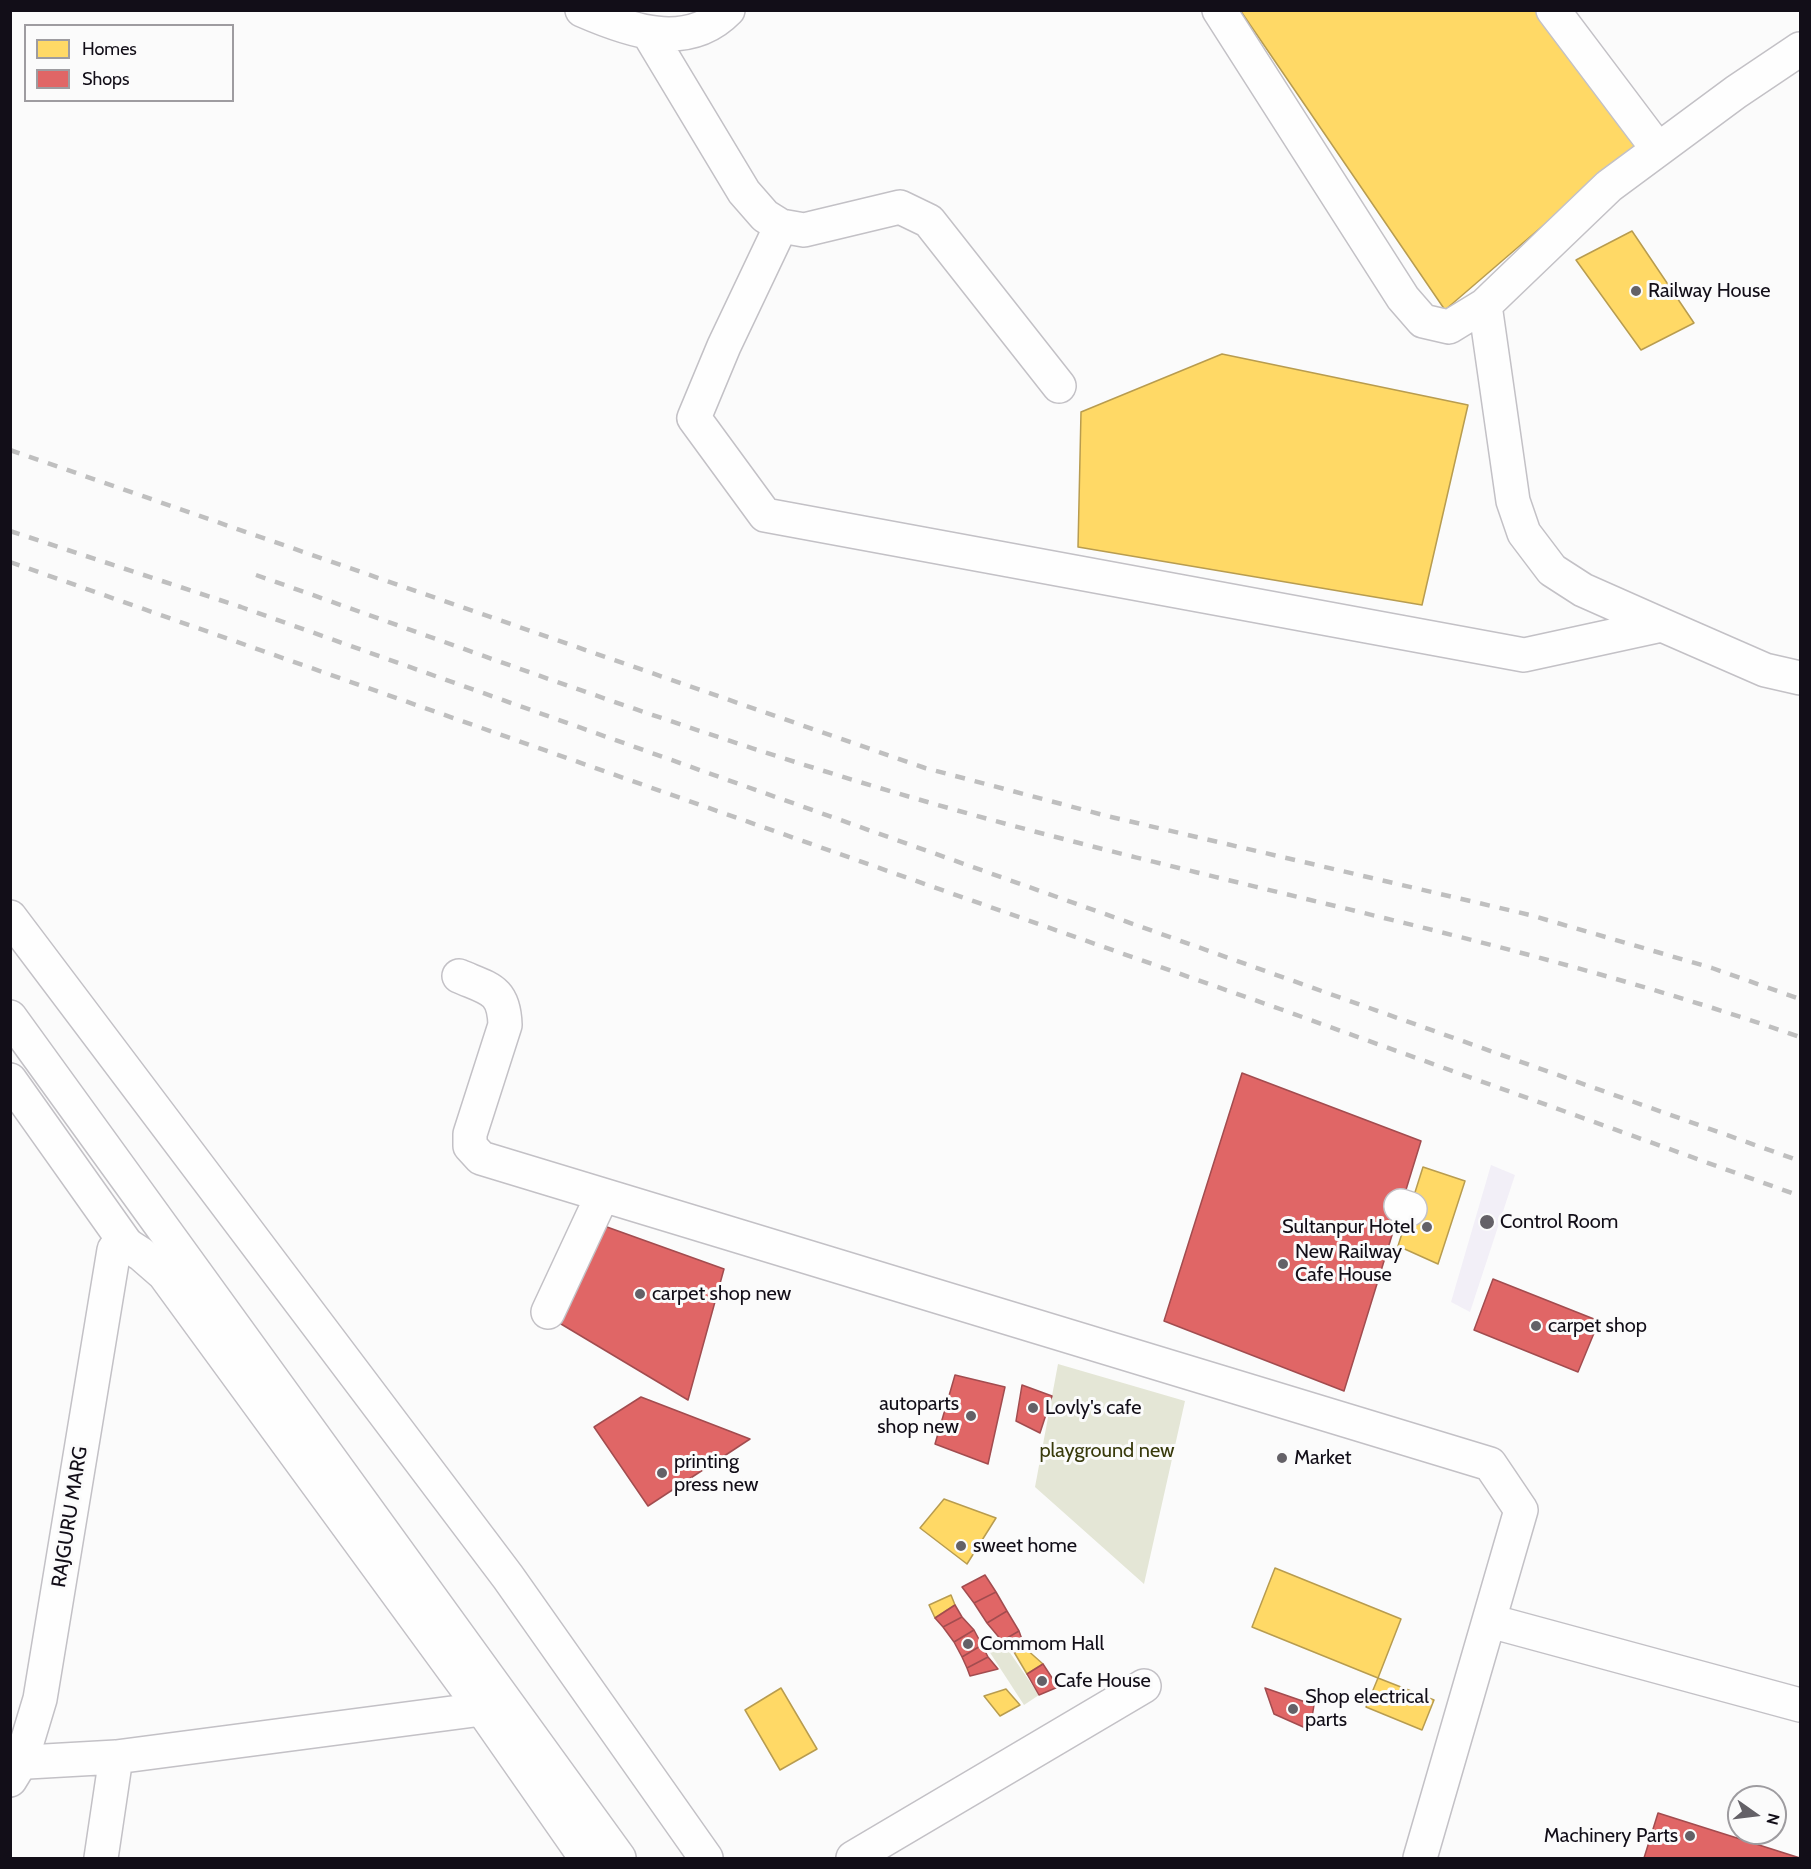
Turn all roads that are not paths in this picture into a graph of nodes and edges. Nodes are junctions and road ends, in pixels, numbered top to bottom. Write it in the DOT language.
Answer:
graph roads {
  1 [pos="582,10"];
  2 [pos="728,10"];
  3 [pos="1219,10"];
  4 [pos="1553,10"];
  5 [pos="649,34"];
  6 [pos="1800,49"];
  7 [pos="1657,148"];
  8 [pos="781,226"];
  9 [pos="1485,305"];
  10 [pos="1059,386"];
  11 [pos="1662,625"];
  12 [pos="1800,678"];
  13 [pos="10,917"];
  14 [pos="459,976"];
  15 [pos="10,1017"];
  16 [pos="10,1080"];
  17 [pos="602,1196"];
  18 [pos="120,1248"];
  19 [pos="548,1312"];
  20 [pos="1490,1622"];
  21 [pos="1144,1686"];
  22 [pos="1800,1705"];
  23 [pos="482,1708"];
  24 [pos="116,1757"];
  25 [pos="14,1768"];
  26 [pos="101,1858"];
  27 [pos="586,1858"];
  28 [pos="619,1858"];
  29 [pos="706,1858"];
  30 [pos="853,1858"];
  31 [pos="1420,1858"];
  1 -- 5 [label="street"];
  2 -- 5 [label="street"];
  3 -- 9 [label="street"];
  4 -- 7 [label="street"];
  5 -- 8 [label="street"];
  6 -- 7 [label="street"];
  7 -- 9 [label="street"];
  8 -- 10 [label="street"];
  8 -- 11 [label="street"];
  9 -- 11 [label="street"];
  11 -- 12 [label="street"];
  13 -- 29 [label="street"];
  14 -- 17 [label="street"];
  15 -- 28 [label="street"];
  16 -- 18 [label="street"];
  17 -- 19 [label="street"];
  17 -- 20 [label="street"];
  18 -- 23 [label="street"];
  18 -- 25 [label="street, RAJGURU MARG"];
  20 -- 22 [label="street"];
  20 -- 31 [label="street"];
  21 -- 30 [label="street"];
  23 -- 24 [label="street"];
  23 -- 27 [label="street"];
  24 -- 25 [label="street"];
  24 -- 26 [label="street"];
}
